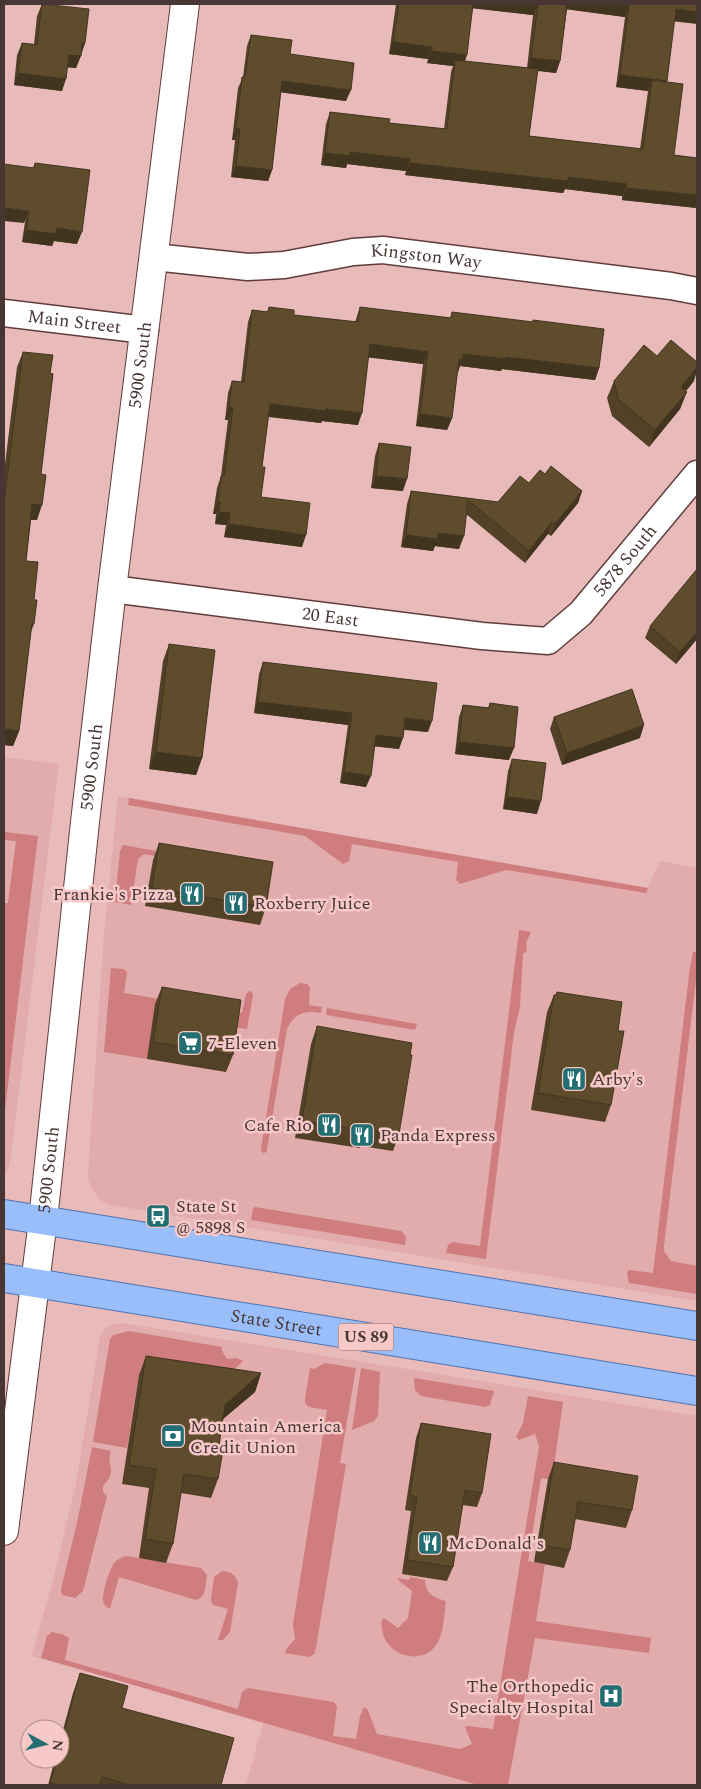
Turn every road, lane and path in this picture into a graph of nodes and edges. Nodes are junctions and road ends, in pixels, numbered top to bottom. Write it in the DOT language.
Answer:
graph roads {
  1 [pos="185,4"];
  2 [pos="154,256"];
  3 [pos="697,292"];
  4 [pos="4,313"];
  5 [pos="145,330"];
  6 [pos="697,474"];
  7 [pos="112,589"];
  8 [pos="548,641"];
  9 [pos="4,1214"];
  10 [pos="43,1220"];
  11 [pos="4,1278"];
  12 [pos="35,1283"];
  13 [pos="697,1326"];
  14 [pos="697,1391"];
  15 [pos="4,1530"];
  1 -- 2 [label="street, 5900 South"];
  2 -- 3 [label="street, Kingston Way"];
  2 -- 5 [label="street, 5900 South"];
  4 -- 5 [label="street, Main Street"];
  5 -- 7 [label="street, 5900 South"];
  6 -- 8 [label="street, 5878 South"];
  7 -- 8 [label="street, 20 East"];
  7 -- 10 [label="street, 5900 South"];
  9 -- 10 [label="main road"];
  10 -- 12 [label="street, 5900 South"];
  10 -- 13 [label="main road"];
  11 -- 12 [label="main road, State Street / US 89"];
  12 -- 14 [label="main road, State Street / US 89"];
  12 -- 15 [label="street, 5900 South"];
}
